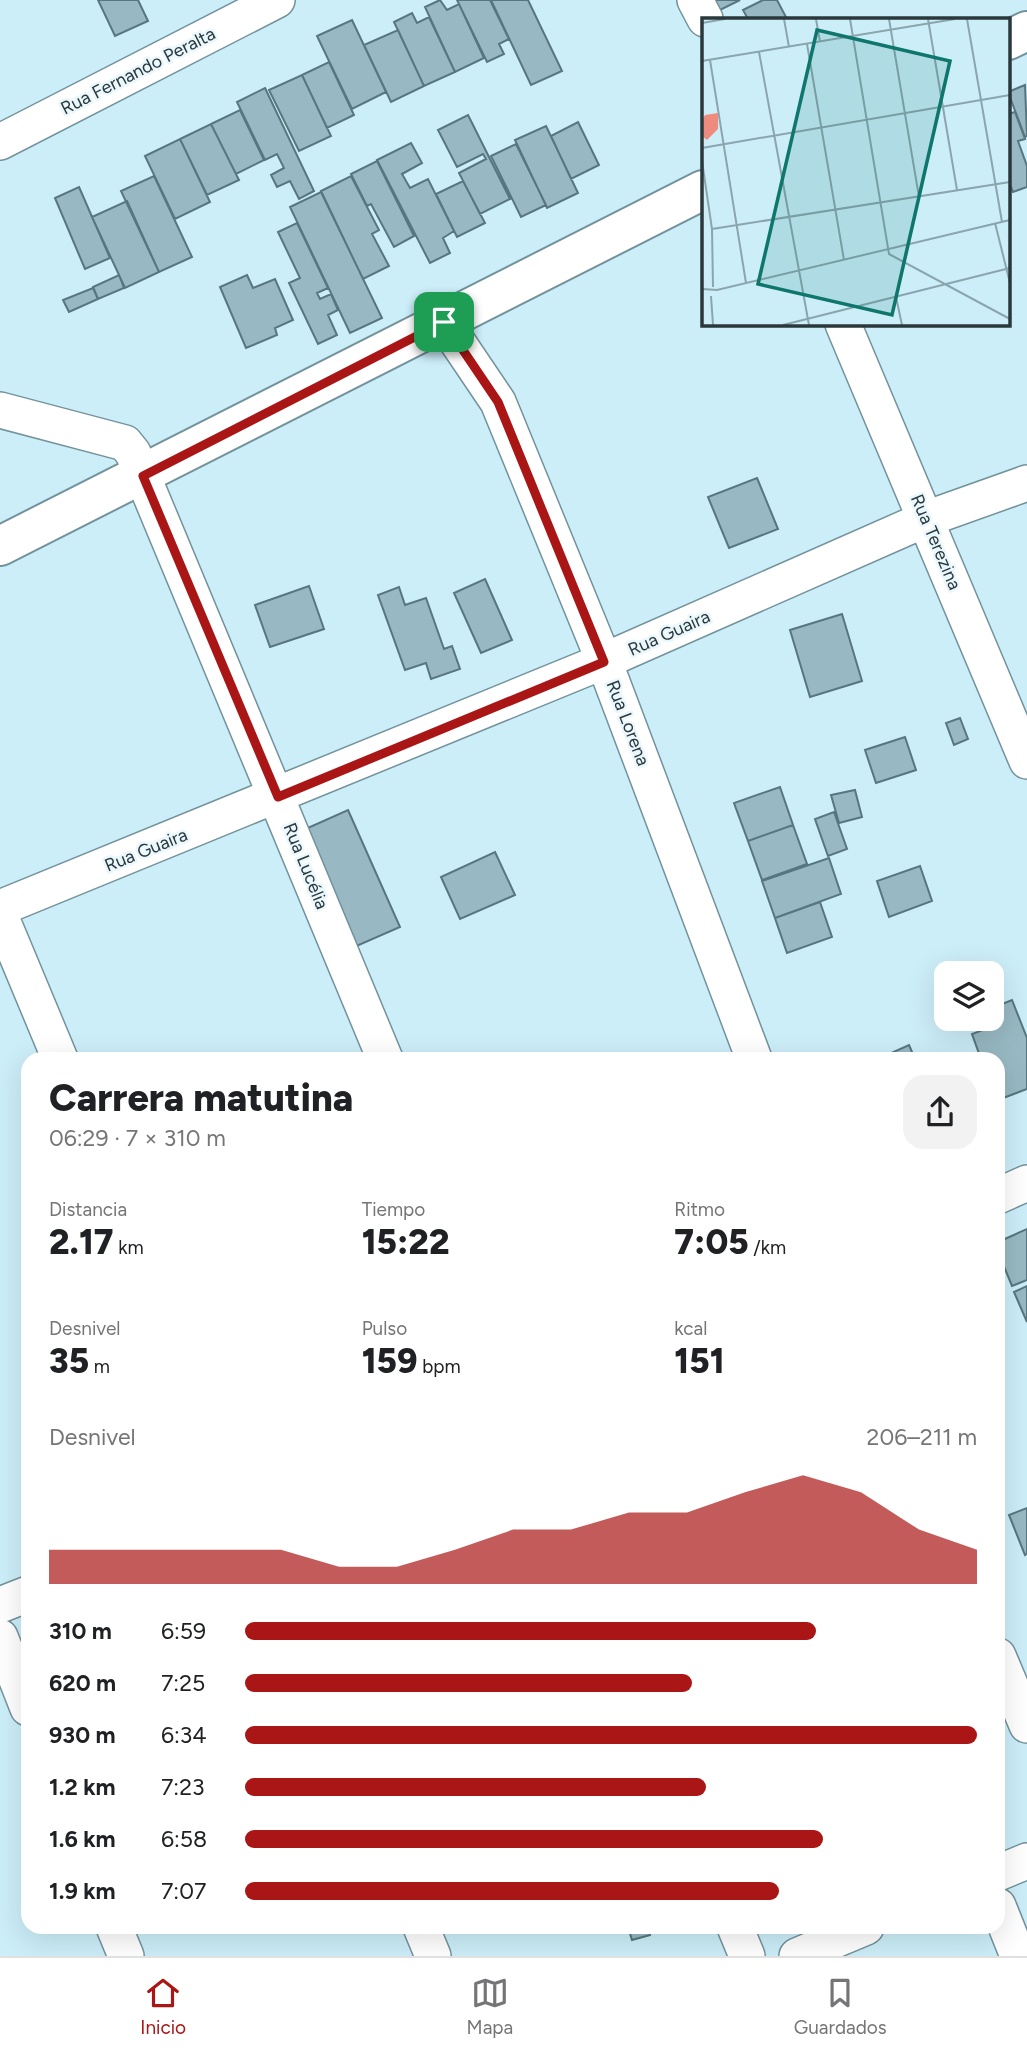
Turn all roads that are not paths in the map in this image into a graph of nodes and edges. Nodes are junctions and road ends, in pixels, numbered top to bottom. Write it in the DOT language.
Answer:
graph roads {
  1 [pos="277,0"];
  2 [pos="695,0"];
  3 [pos="704,18"];
  4 [pos="1027,31"];
  5 [pos="1010,39"];
  6 [pos="0,142"];
  7 [pos="702,191"];
  8 [pos="444,322"];
  9 [pos="844,326"];
  10 [pos="0,410"];
  11 [pos="143,476"];
  12 [pos="1027,483"];
  13 [pos="926,519"];
  14 [pos="0,546"];
  15 [pos="604,662"];
  16 [pos="1027,761"];
  17 [pos="278,797"];
  18 [pos="0,908"];
  19 [pos="0,915"];
  20 [pos="57,1052"];
  21 [pos="382,1052"];
  22 [pos="751,1052"];
  23 [pos="1027,1183"];
  24 [pos="1005,1193"];
  25 [pos="21,1597"];
  26 [pos="0,1605"];
  27 [pos="0,1637"];
  28 [pos="1005,1673"];
  29 [pos="21,1690"];
  30 [pos="1027,1725"];
  31 [pos="1027,1861"];
  32 [pos="1005,1870"];
  33 [pos="1005,1924"];
  34 [pos="117,1934"];
  35 [pos="424,1934"];
  36 [pos="738,1934"];
  37 [pos="849,1934"];
  38 [pos="126,1956"];
  39 [pos="433,1956"];
  40 [pos="747,1956"];
  41 [pos="796,1956"];
  42 [pos="1018,1956"];
  1 -- 6 [label="street, Rua Fernando Peralta"];
  2 -- 3 [label="street"];
  4 -- 5 [label="main road"];
  7 -- 8 [label="main road"];
  8 -- 11 [label="main road"];
  8 -- 15 [label="street, Rua Lorena"];
  9 -- 13 [label="street, Rua Terezina"];
  10 -- 11 [label="street, Rua Lucélia"];
  11 -- 14 [label="main road"];
  11 -- 17 [label="street, Rua Lucélia"];
  12 -- 13 [label="street, Rua Guaira"];
  13 -- 15 [label="street, Rua Guaira"];
  13 -- 16 [label="street, Rua Terezina"];
  15 -- 17 [label="street, Rua Guaira"];
  15 -- 22 [label="street, Rua Lorena"];
  17 -- 18 [label="street, Rua Guaira"];
  17 -- 21 [label="street, Rua Lucélia"];
  19 -- 20 [label="street"];
  23 -- 24 [label="street"];
  25 -- 26 [label="street"];
  27 -- 29 [label="street"];
  28 -- 30 [label="street"];
  31 -- 32 [label="street"];
  33 -- 42 [label="street"];
  34 -- 38 [label="street"];
  35 -- 39 [label="street"];
  36 -- 40 [label="street"];
  37 -- 41 [label="street"];
}
